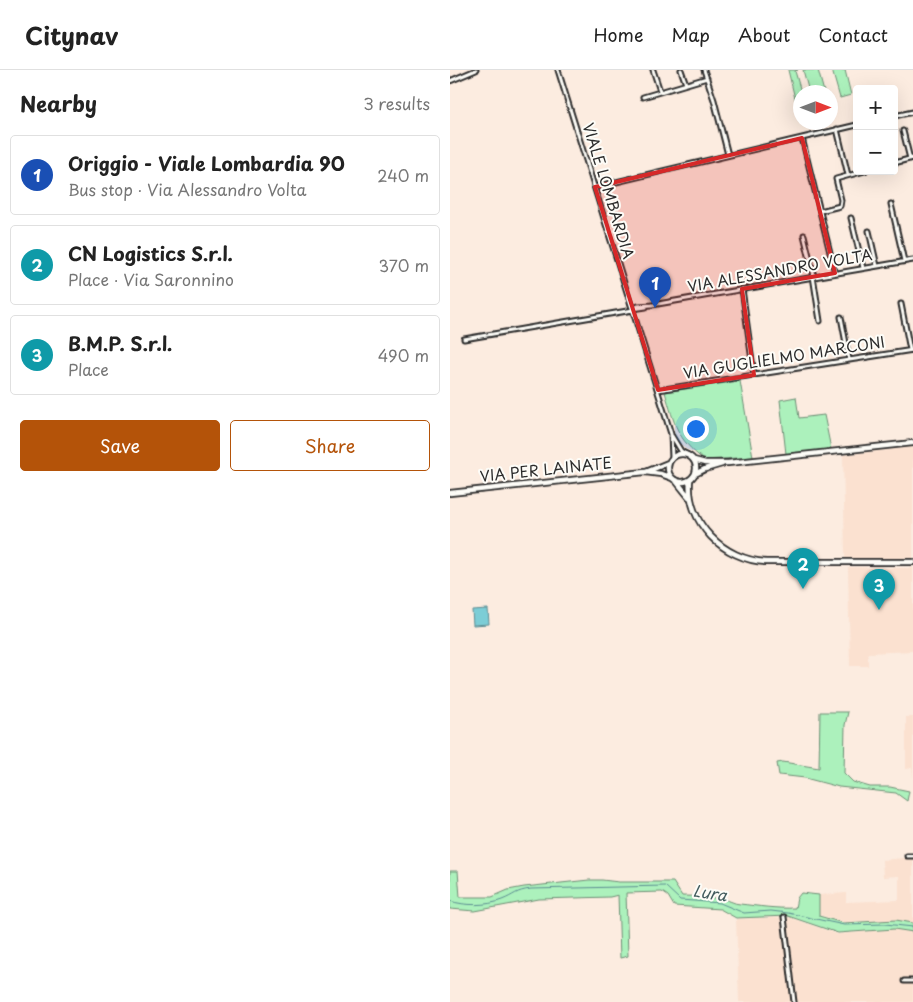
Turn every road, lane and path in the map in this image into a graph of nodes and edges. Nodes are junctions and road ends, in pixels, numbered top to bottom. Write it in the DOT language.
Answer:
graph roads {
  1 [pos="476,70"];
  2 [pos="558,70"];
  3 [pos="653,70"];
  4 [pos="682,70"];
  5 [pos="704,70"];
  6 [pos="707,78"];
  7 [pos="450,81"];
  8 [pos="686,84"];
  9 [pos="660,91"];
  10 [pos="643,97"];
  11 [pos="913,112"];
  12 [pos="898,115"];
  13 [pos="853,126"];
  14 [pos="838,129"];
  15 [pos="833,130"];
  16 [pos="837,130"];
  17 [pos="903,131"];
  18 [pos="802,138"];
  19 [pos="728,155"];
  20 [pos="912,159"];
  21 [pos="898,163"];
  22 [pos="853,174"];
  23 [pos="848,175"];
  24 [pos="595,187"];
  25 [pos="891,204"];
  26 [pos="820,211"];
  27 [pos="851,218"];
  28 [pos="869,231"];
  29 [pos="804,235"];
  30 [pos="913,260"];
  31 [pos="904,261"];
  32 [pos="877,266"];
  33 [pos="863,268"];
  34 [pos="835,273"];
  35 [pos="813,276"];
  36 [pos="742,289"];
  37 [pos="901,304"];
  38 [pos="633,309"];
  39 [pos="841,317"];
  40 [pos="820,321"];
  41 [pos="464,339"];
  42 [pos="911,350"];
  43 [pos="849,359"];
  44 [pos="754,375"];
  45 [pos="658,390"];
  46 [pos="671,434"];
  47 [pos="913,443"];
  48 [pos="688,455"];
  49 [pos="672,458"];
  50 [pos="694,460"];
  51 [pos="668,463"];
  52 [pos="728,463"];
  53 [pos="645,472"];
  54 [pos="695,474"];
  55 [pos="674,479"];
  56 [pos="690,480"];
  57 [pos="450,493"];
  58 [pos="690,498"];
  59 [pos="913,562"];
  60 [pos="907,856"];
  61 [pos="913,856"];
  62 [pos="784,917"];
  63 [pos="904,981"];
  64 [pos="913,981"];
  65 [pos="794,1002"];
  1 -- 7 [label="street"];
  2 -- 24 [label="street, VIALE LOMBARDIA"];
  3 -- 9 [label="street"];
  4 -- 8 [label="street"];
  5 -- 6 [label="street"];
  6 -- 8 [label="street"];
  6 -- 19 [label="street"];
  8 -- 9 [label="street"];
  9 -- 10 [label="street"];
  11 -- 12 [label="street"];
  13 -- 14 [label="street"];
  15 -- 18 [label="street"];
  16 -- 23 [label="street"];
  17 -- 20 [label="street"];
  18 -- 19 [label="street"];
  18 -- 26 [label="street"];
  19 -- 24 [label="street"];
  20 -- 21 [label="street"];
  22 -- 23 [label="street"];
  23 -- 26 [label="street"];
  24 -- 38 [label="street, VIALE LOMBARDIA"];
  25 -- 31 [label="street"];
  26 -- 34 [label="street"];
  27 -- 33 [label="street"];
  28 -- 32 [label="street"];
  29 -- 35 [label="street"];
  30 -- 31 [label="street, VIA ALESSANDRO VOLTA"];
  31 -- 32 [label="street, VIA ALESSANDRO VOLTA"];
  32 -- 33 [label="street, VIA ALESSANDRO VOLTA"];
  33 -- 34 [label="street, VIA ALESSANDRO VOLTA"];
  34 -- 35 [label="street, VIA ALESSANDRO VOLTA"];
  35 -- 36 [label="street, VIA ALESSANDRO VOLTA"];
  35 -- 40 [label="street"];
  36 -- 38 [label="street, VIA ALESSANDRO VOLTA"];
  36 -- 44 [label="street"];
  37 -- 42 [label="street"];
  38 -- 41 [label="street, VIA ALESSANDRO VOLTA"];
  38 -- 45 [label="street, VIALE LOMBARDIA"];
  39 -- 43 [label="street"];
  42 -- 43 [label="street, VIA GUGLIELMO MARCONI"];
  43 -- 44 [label="street, VIA GUGLIELMO MARCONI"];
  44 -- 45 [label="street, VIA GUGLIELMO MARCONI"];
  45 -- 46 [label="street, VIALE LOMBARDIA"];
  46 -- 48 [label="street, VIALE LOMBARDIA"];
  46 -- 49 [label="street, VIALE LOMBARDIA"];
  47 -- 52 [label="main road"];
  48 -- 49 [label="main road"];
  48 -- 50 [label="main road"];
  49 -- 51 [label="main road"];
  50 -- 52 [label="main road"];
  50 -- 54 [label="main road"];
  51 -- 53 [label="main road, VIA PER LAINATE"];
  51 -- 55 [label="main road"];
  52 -- 54 [label="main road"];
  53 -- 55 [label="main road, VIA PER LAINATE"];
  53 -- 57 [label="main road, VIA PER LAINATE"];
  54 -- 56 [label="main road"];
  55 -- 56 [label="main road"];
  55 -- 58 [label="main road"];
  56 -- 58 [label="main road"];
  58 -- 59 [label="main road"];
  60 -- 61 [label="street"];
  62 -- 65 [label="street"];
  63 -- 64 [label="street"];
}
